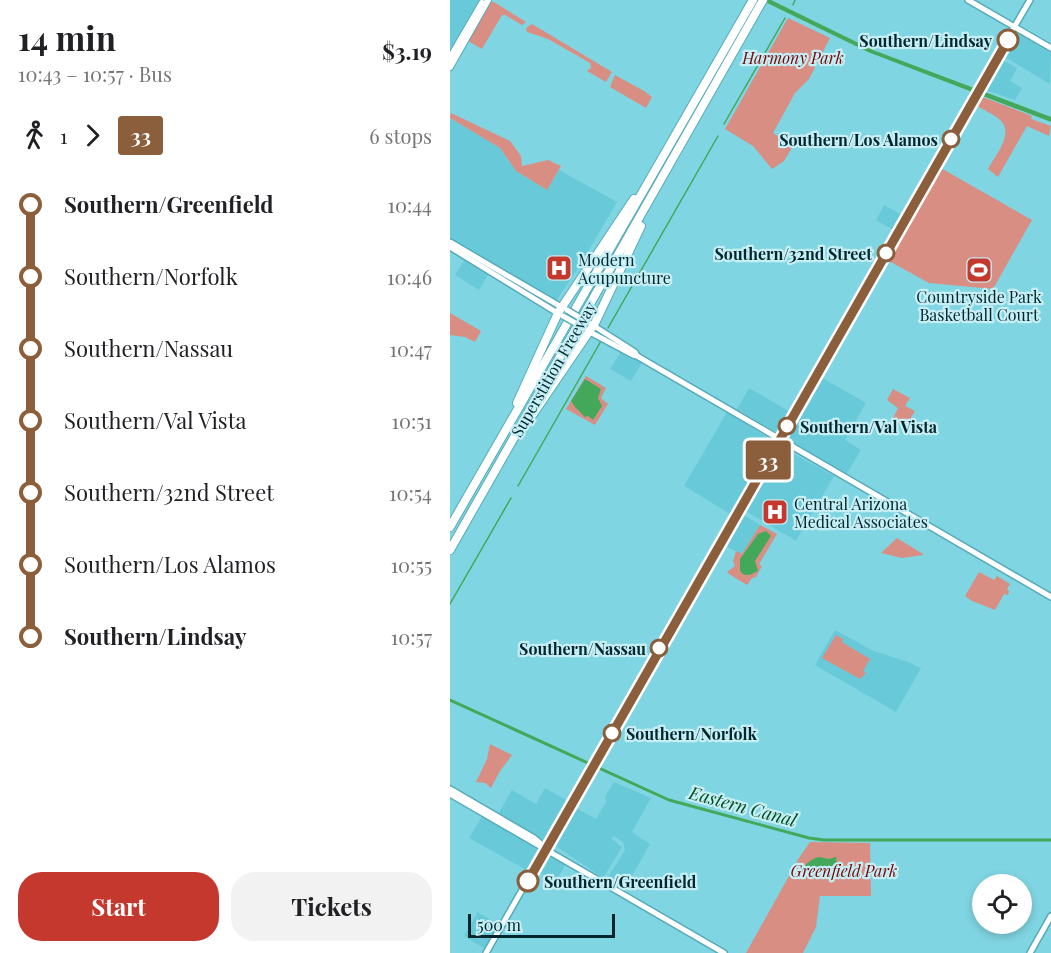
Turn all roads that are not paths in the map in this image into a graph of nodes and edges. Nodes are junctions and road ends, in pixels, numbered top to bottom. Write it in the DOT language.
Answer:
graph roads {
  1 [pos="483,0"];
  2 [pos="488,0"];
  3 [pos="763,0"];
  4 [pos="968,0"];
  5 [pos="1030,0"];
  6 [pos="753,6"];
  7 [pos="1015,27"];
  8 [pos="1051,48"];
  9 [pos="450,58"];
  10 [pos="450,67"];
  11 [pos="677,133"];
  12 [pos="669,166"];
  13 [pos="450,242"];
  14 [pos="450,248"];
  15 [pos="563,312"];
  16 [pos="588,327"];
  17 [pos="779,440"];
  18 [pos="495,450"];
  19 [pos="488,482"];
  20 [pos="454,520"];
  21 [pos="450,550"];
  22 [pos="1051,597"];
  23 [pos="450,789"];
  24 [pos="450,794"];
  25 [pos="500,821"];
  26 [pos="547,849"];
  27 [pos="1051,916"];
  28 [pos="486,953"];
  29 [pos="724,953"];
  30 [pos="1030,953"];
  1 -- 9 [label="main road"];
  2 -- 10 [label="main road"];
  3 -- 6 [label="highway, Superstition Freeway"];
  4 -- 7 [label="main road"];
  5 -- 7 [label="main road"];
  6 -- 11 [label="highway, Superstition Freeway"];
  6 -- 12 [label="highway, Superstition Freeway"];
  7 -- 8 [label="main road"];
  7 -- 17 [label="main road"];
  11 -- 15 [label="highway"];
  11 -- 18 [label="highway, Superstition Freeway"];
  12 -- 16 [label="highway"];
  12 -- 19 [label="highway, Superstition Freeway"];
  13 -- 15 [label="main road"];
  14 -- 15 [label="main road"];
  15 -- 16 [label="main road, bridge"];
  15 -- 18 [label="highway"];
  16 -- 17 [label="main road"];
  16 -- 19 [label="highway"];
  17 -- 22 [label="main road"];
  17 -- 26 [label="main road"];
  18 -- 20 [label="highway, Superstition Freeway"];
  19 -- 21 [label="highway, Superstition Freeway"];
  23 -- 25 [label="main road"];
  24 -- 25 [label="main road"];
  25 -- 26 [label="main road"];
  25 -- 26 [label="main road"];
  26 -- 28 [label="main road"];
  26 -- 29 [label="main road"];
  27 -- 30 [label="main road"];
}
